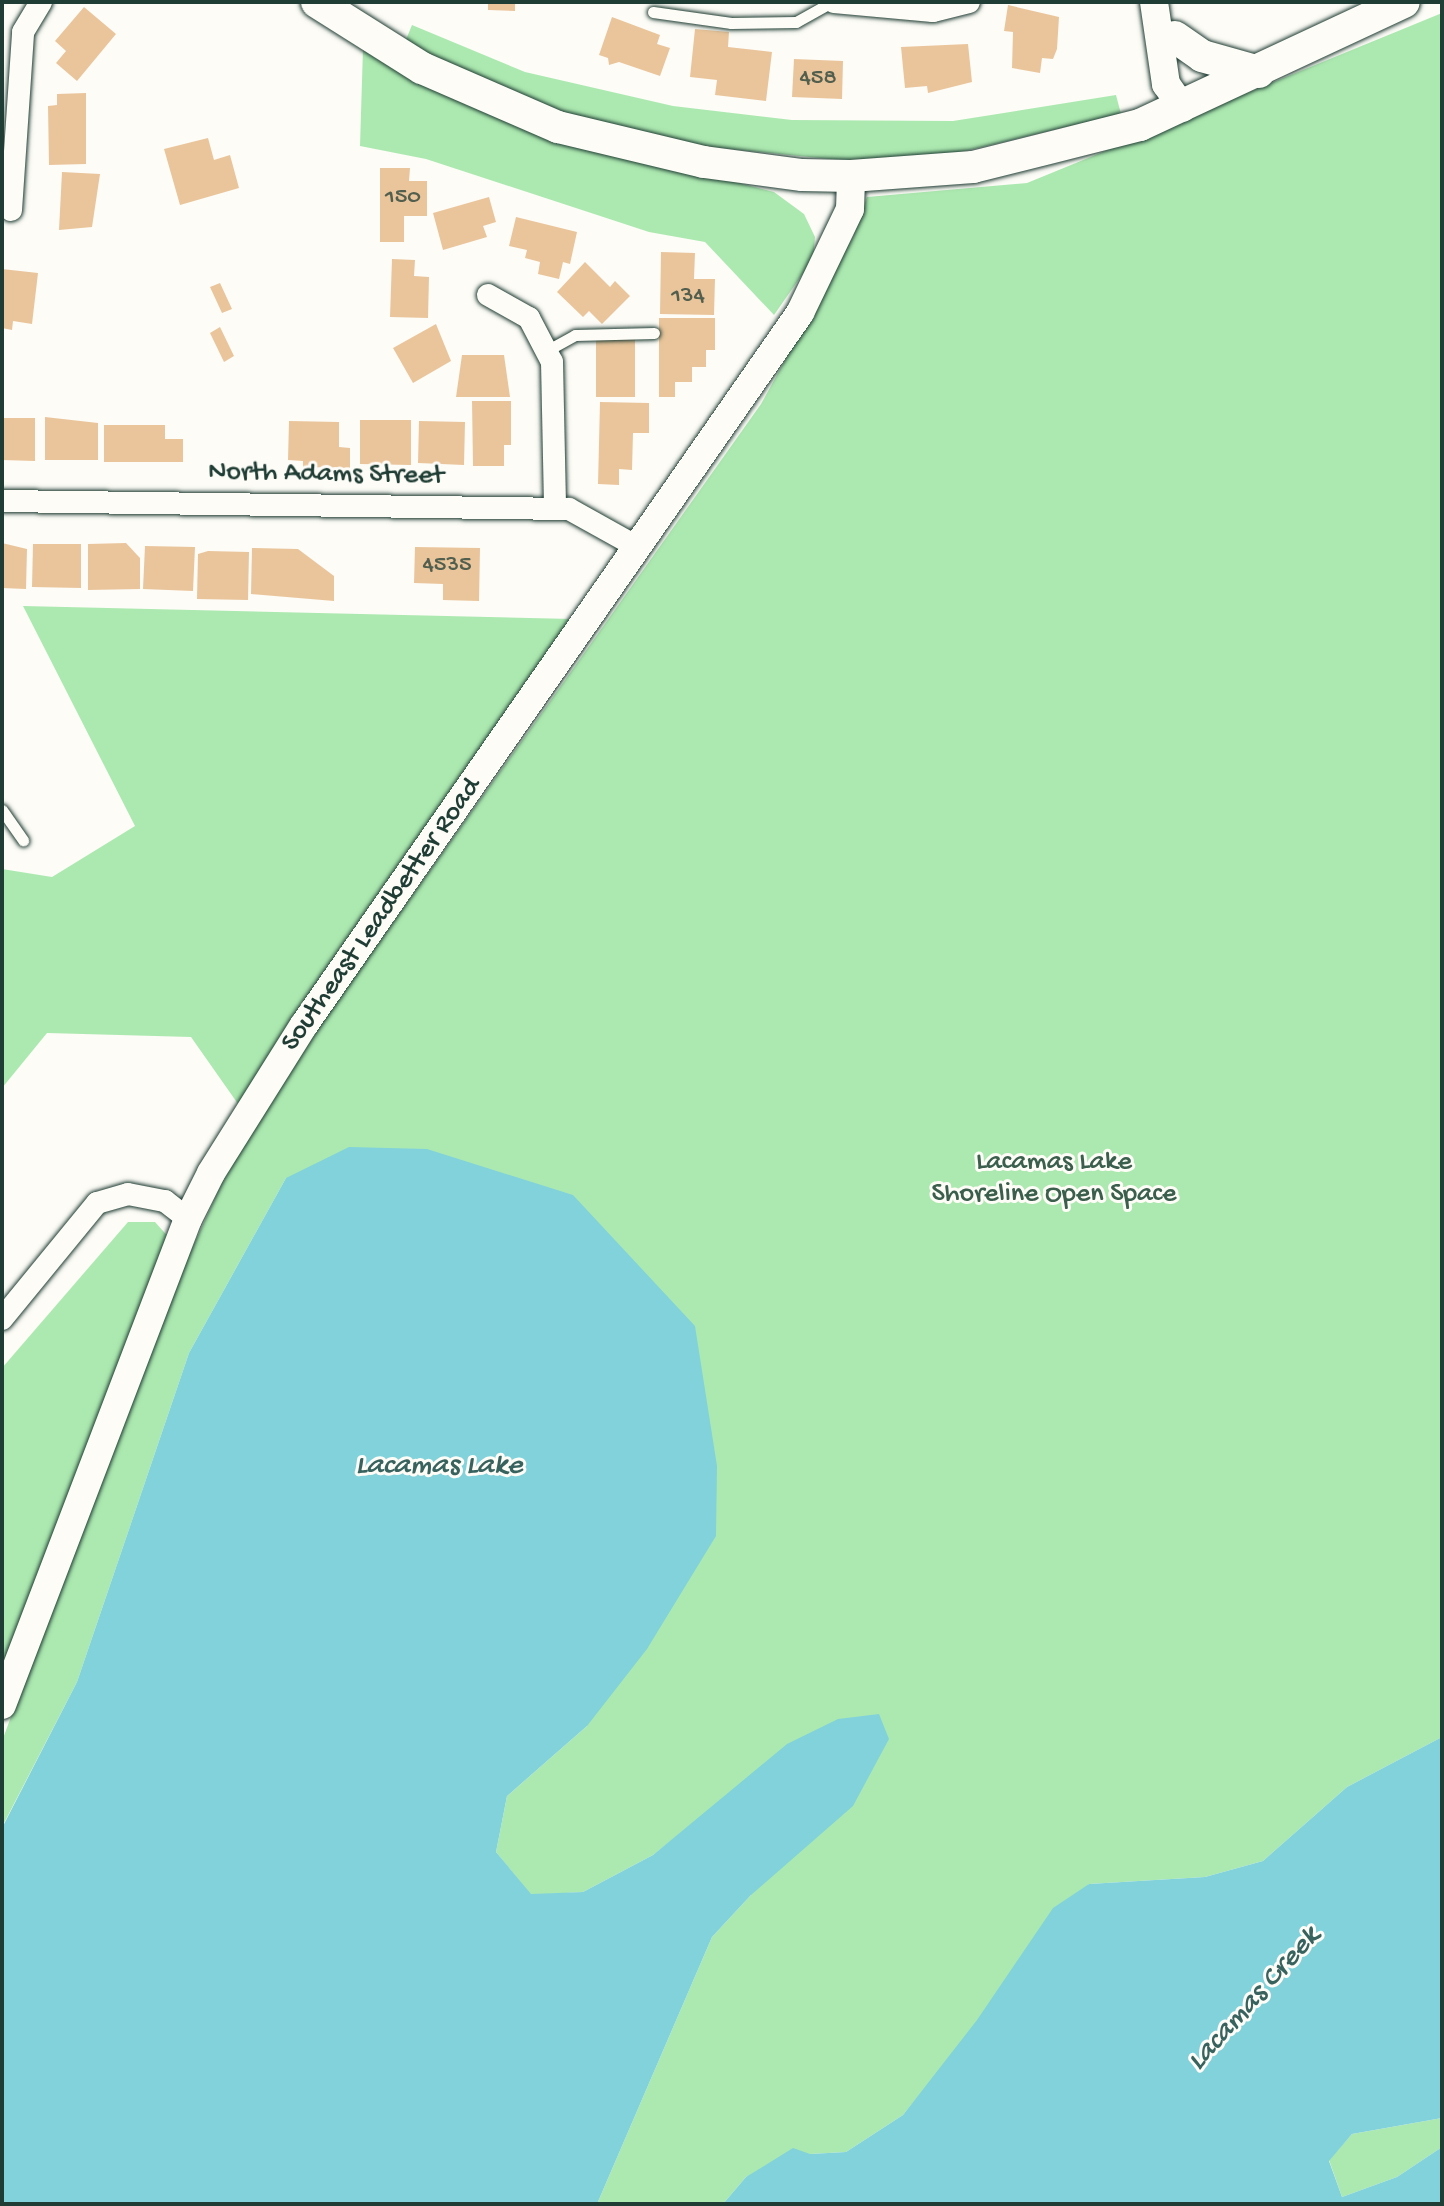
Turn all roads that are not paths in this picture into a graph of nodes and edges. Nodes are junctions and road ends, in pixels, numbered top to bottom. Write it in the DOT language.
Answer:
graph roads {
  1 [pos="41,2"];
  2 [pos="317,2"];
  3 [pos="833,2"];
  4 [pos="969,2"];
  5 [pos="1154,2"];
  6 [pos="1171,2"];
  7 [pos="1404,2"];
  8 [pos="653,12"];
  9 [pos="1175,37"];
  10 [pos="1259,72"];
  11 [pos="1183,108"];
  12 [pos="851,176"];
  13 [pos="11,210"];
  14 [pos="488,295"];
  15 [pos="654,333"];
  16 [pos="548,350"];
  17 [pos="2,501"];
  18 [pos="555,508"];
  19 [pos="639,548"];
  20 [pos="2,810"];
  21 [pos="23,840"];
  22 [pos="188,1219"];
  23 [pos="2,1319"];
  24 [pos="2,1705"];
  1 -- 13 [label="street"];
  2 -- 12 [label="main road"];
  3 -- 4 [label="street"];
  3 -- 8 [label="lane"];
  5 -- 11 [label="street"];
  6 -- 9 [label="street"];
  7 -- 10 [label="main road"];
  9 -- 10 [label="main road"];
  9 -- 11 [label="street"];
  10 -- 11 [label="main road"];
  11 -- 12 [label="main road"];
  12 -- 19 [label="street, Southeast Leadbetter Road"];
  14 -- 16 [label="street"];
  15 -- 16 [label="lane"];
  16 -- 18 [label="street"];
  17 -- 18 [label="street, North Adams Street"];
  18 -- 19 [label="street, North Adams Street"];
  19 -- 22 [label="street, Southeast Leadbetter Road"];
  20 -- 21 [label="lane"];
  22 -- 23 [label="street"];
  22 -- 24 [label="street, Southeast Leadbetter Road"];
}
